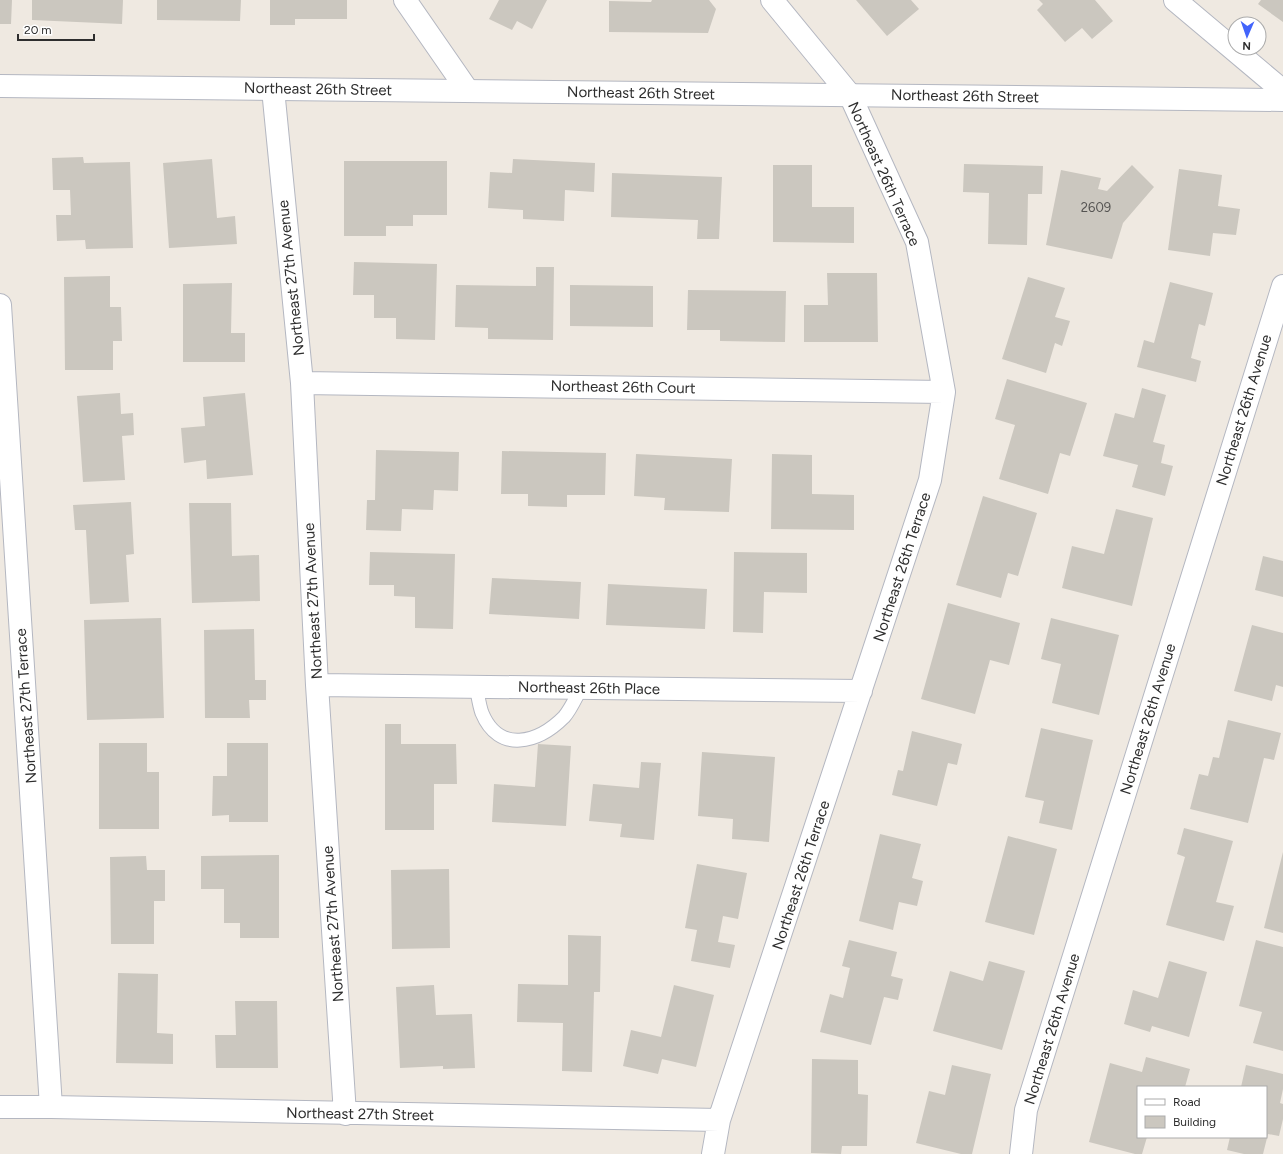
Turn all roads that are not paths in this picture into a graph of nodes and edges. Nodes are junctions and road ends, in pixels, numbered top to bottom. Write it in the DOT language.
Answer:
graph roads {
  1 [pos="405,0"];
  2 [pos="772,0"];
  3 [pos="1175,0"];
  4 [pos="0,86"];
  5 [pos="273,89"];
  6 [pos="468,91"];
  7 [pos="1283,91"];
  8 [pos="850,95"];
  9 [pos="1283,100"];
  10 [pos="1283,286"];
  11 [pos="0,305"];
  12 [pos="302,383"];
  13 [pos="944,392"];
  14 [pos="317,684"];
  15 [pos="476,686"];
  16 [pos="581,688"];
  17 [pos="861,691"];
  18 [pos="0,1107"];
  19 [pos="51,1107"];
  20 [pos="345,1114"];
  21 [pos="720,1120"];
  22 [pos="713,1154"];
  23 [pos="1021,1154"];
  1 -- 6 [label="street"];
  2 -- 8 [label="street, Northeast 26th Terrace"];
  3 -- 7 [label="street"];
  4 -- 5 [label="street, Northeast 26th Street"];
  5 -- 6 [label="street, Northeast 26th Street"];
  5 -- 12 [label="street, Northeast 27th Avenue"];
  6 -- 8 [label="street, Northeast 26th Street"];
  8 -- 9 [label="street, Northeast 26th Street"];
  8 -- 13 [label="street, Northeast 26th Terrace"];
  10 -- 23 [label="street, Northeast 26th Avenue"];
  11 -- 19 [label="street, Northeast 27th Terrace"];
  12 -- 13 [label="street, Northeast 26th Court"];
  12 -- 14 [label="street, Northeast 27th Avenue"];
  13 -- 17 [label="street, Northeast 26th Terrace"];
  14 -- 15 [label="street, Northeast 26th Place"];
  14 -- 20 [label="street, Northeast 27th Avenue"];
  15 -- 16 [label="street, Northeast 26th Place"];
  15 -- 16 [label="lane"];
  16 -- 17 [label="street, Northeast 26th Place"];
  17 -- 21 [label="street, Northeast 26th Terrace"];
  18 -- 19 [label="street, Northeast 27th Street"];
  19 -- 20 [label="street, Northeast 27th Street"];
  20 -- 21 [label="street, Northeast 27th Street"];
  21 -- 22 [label="street, Northeast 26th Terrace"];
}
